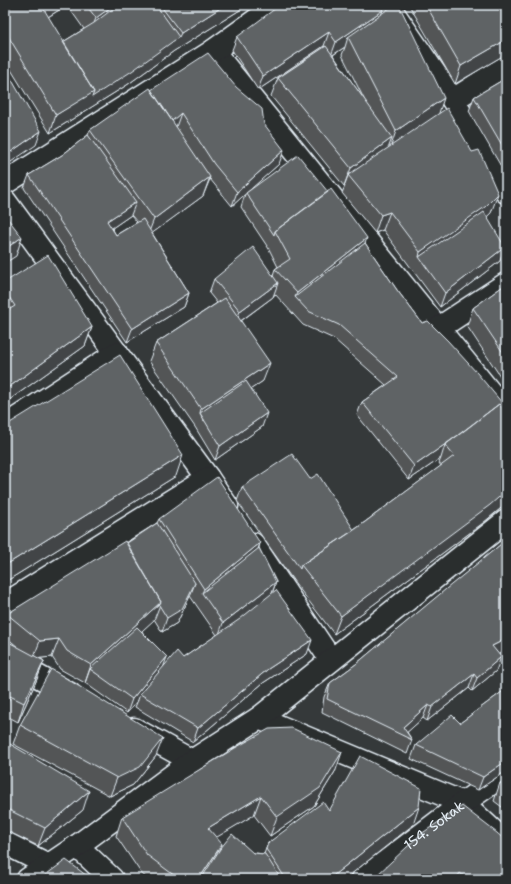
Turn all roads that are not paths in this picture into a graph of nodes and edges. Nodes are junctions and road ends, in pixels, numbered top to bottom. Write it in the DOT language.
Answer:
graph roads {
  1 [pos="277,5"];
  2 [pos="388,5"];
  3 [pos="213,51"];
  4 [pos="506,66"];
  5 [pos="453,100"];
  6 [pos="5,183"];
  7 [pos="506,192"];
  8 [pos="5,201"];
  9 [pos="506,284"];
  10 [pos="439,328"];
  11 [pos="117,353"];
  12 [pos="506,412"];
  13 [pos="5,426"];
  14 [pos="208,478"];
  15 [pos="506,521"];
  16 [pos="5,604"];
  17 [pos="5,658"];
  18 [pos="331,660"];
  19 [pos="88,704"];
  20 [pos="259,718"];
  21 [pos="116,719"];
  22 [pos="192,761"];
  23 [pos="506,773"];
  24 [pos="462,803"];
  25 [pos="5,843"];
  26 [pos="506,843"];
  27 [pos="77,846"];
  28 [pos="48,865"];
  29 [pos="28,879"];
  30 [pos="112,879"];
  31 [pos="363,879"];
  1 -- 3 [label="street"];
  2 -- 5 [label="street"];
  3 -- 6 [label="street"];
  3 -- 10 [label="street"];
  4 -- 5 [label="street"];
  5 -- 7 [label="street"];
  8 -- 11 [label="street"];
  9 -- 10 [label="street"];
  10 -- 12 [label="street"];
  11 -- 13 [label="street"];
  11 -- 14 [label="street"];
  14 -- 16 [label="street"];
  14 -- 18 [label="street"];
  15 -- 18 [label="street"];
  17 -- 19 [label="street"];
  18 -- 20 [label="street"];
  20 -- 22 [label="street"];
  20 -- 24 [label="street"];
  21 -- 22 [label="street"];
  22 -- 27 [label="street"];
  23 -- 24 [label="street, 154. Sokak"];
  24 -- 26 [label="street"];
  24 -- 31 [label="street, 154. Sokak"];
  25 -- 28 [label="street"];
  27 -- 28 [label="street"];
  27 -- 30 [label="street"];
  28 -- 29 [label="street"];
}
